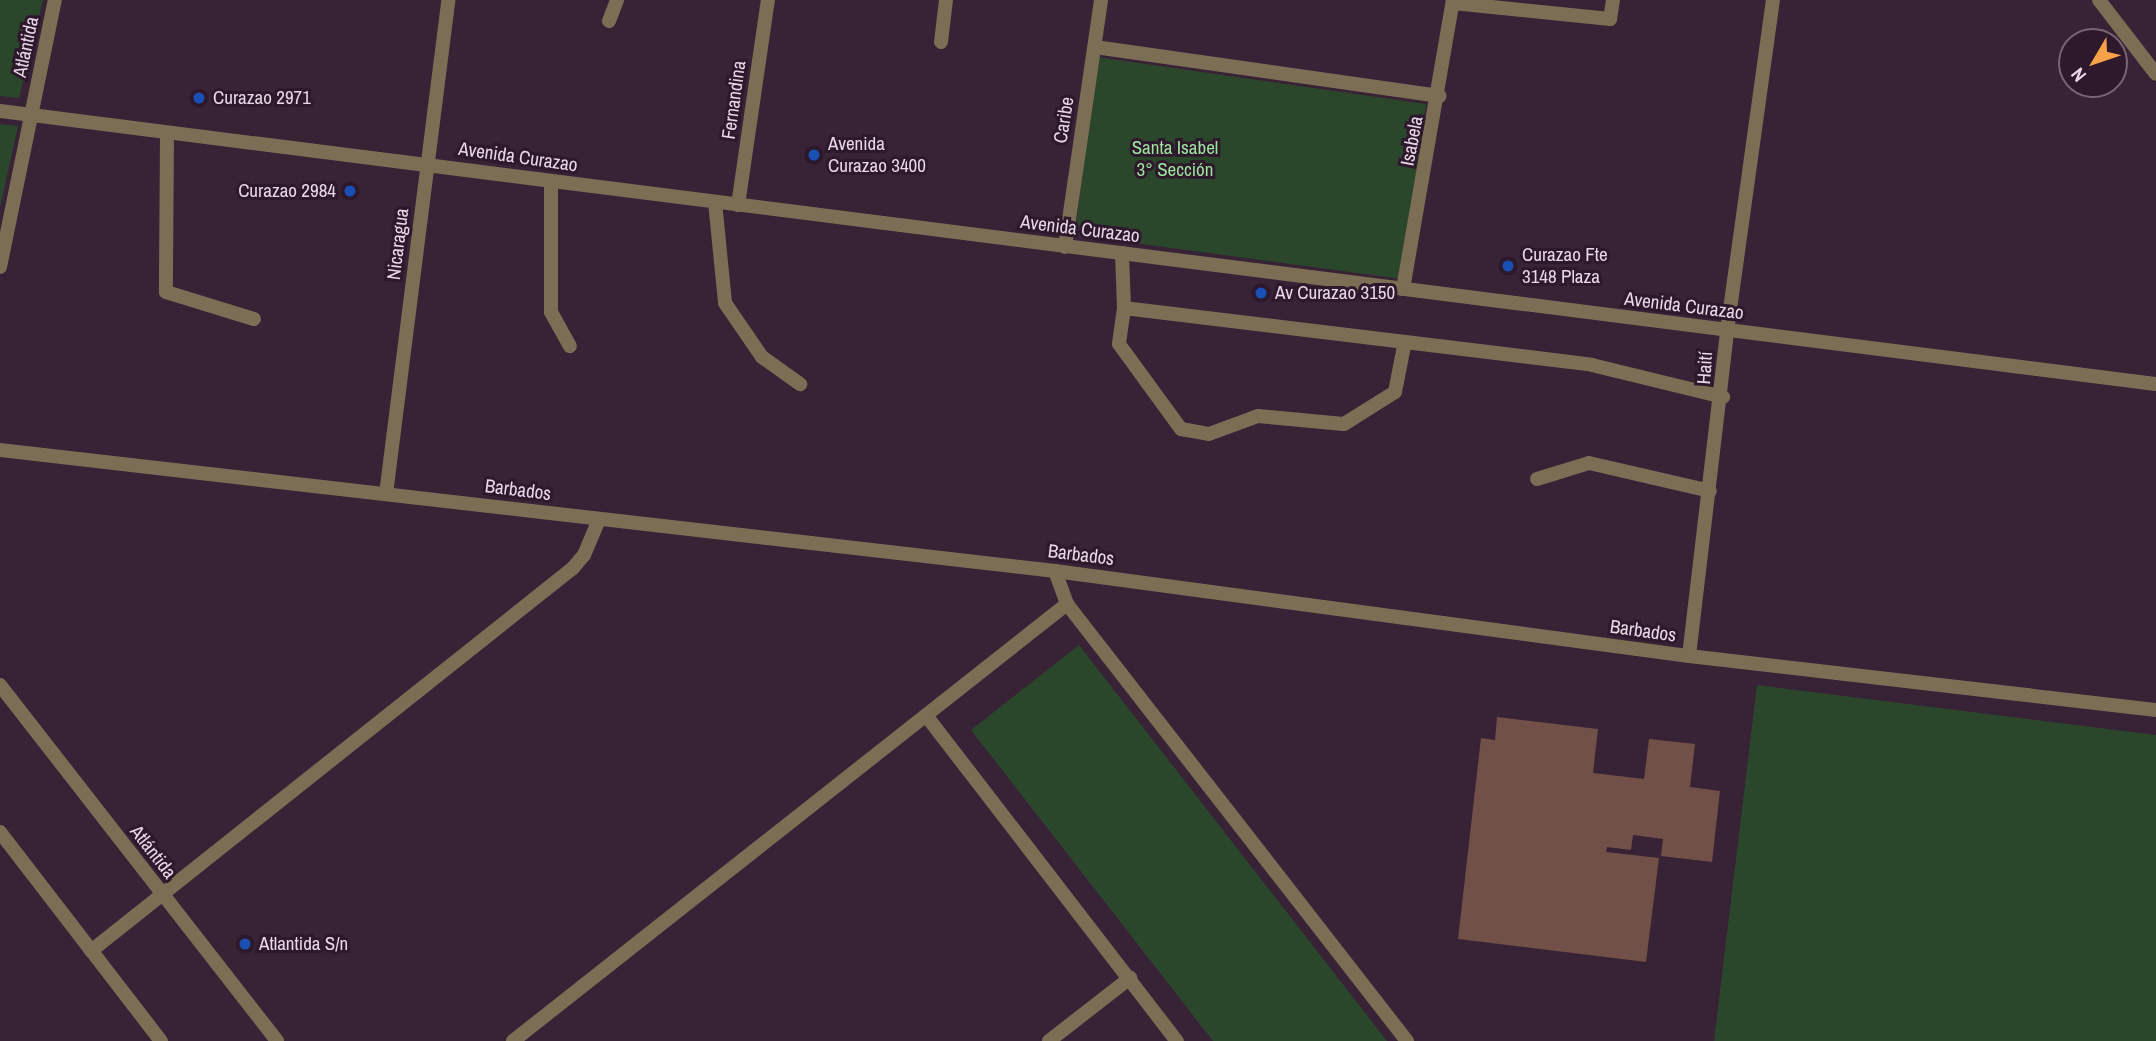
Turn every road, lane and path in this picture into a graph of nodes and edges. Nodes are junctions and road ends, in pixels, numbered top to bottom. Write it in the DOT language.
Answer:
graph roads {
  1 [pos="55,0"];
  2 [pos="448,0"];
  3 [pos="617,0"];
  4 [pos="768,0"];
  5 [pos="946,0"];
  6 [pos="1101,0"];
  7 [pos="1613,0"];
  8 [pos="1773,0"];
  9 [pos="2099,0"];
  10 [pos="1453,1"];
  11 [pos="609,21"];
  12 [pos="941,42"];
  13 [pos="1095,47"];
  14 [pos="2156,74"];
  15 [pos="1440,96"];
  16 [pos="0,111"];
  17 [pos="32,114"];
  18 [pos="167,133"];
  19 [pos="427,164"];
  20 [pos="551,181"];
  21 [pos="715,202"];
  22 [pos="738,205"];
  23 [pos="1065,247"];
  24 [pos="1122,253"];
  25 [pos="0,267"];
  26 [pos="1403,289"];
  27 [pos="1124,307"];
  28 [pos="254,319"];
  29 [pos="1727,331"];
  30 [pos="570,346"];
  31 [pos="1404,346"];
  32 [pos="800,384"];
  33 [pos="2156,384"];
  34 [pos="1723,397"];
  35 [pos="0,450"];
  36 [pos="1537,479"];
  37 [pos="1710,491"];
  38 [pos="386,494"];
  39 [pos="598,519"];
  40 [pos="1055,571"];
  41 [pos="1067,604"];
  42 [pos="1689,656"];
  43 [pos="0,685"];
  44 [pos="2156,710"];
  45 [pos="928,718"];
  46 [pos="2,837"];
  47 [pos="162,895"];
  48 [pos="91,951"];
  49 [pos="1130,978"];
  50 [pos="161,1041"];
  51 [pos="277,1041"];
  52 [pos="513,1041"];
  53 [pos="1049,1041"];
  54 [pos="1177,1041"];
  55 [pos="1407,1041"];
  1 -- 17 [label="street, Atlántida"];
  2 -- 19 [label="street, Nicaragua"];
  3 -- 11 [label="street"];
  4 -- 22 [label="street, Fernandina"];
  5 -- 12 [label="street"];
  6 -- 13 [label="street, Caribe"];
  7 -- 10 [label="street"];
  8 -- 29 [label="street, Haití"];
  9 -- 14 [label="street"];
  10 -- 15 [label="street, Isabela"];
  13 -- 15 [label="street"];
  13 -- 23 [label="street, Caribe"];
  15 -- 26 [label="street, Isabela"];
  16 -- 17 [label="street, Avenida Curazao"];
  17 -- 18 [label="street, Avenida Curazao"];
  17 -- 25 [label="street, Atlántida"];
  18 -- 19 [label="street, Avenida Curazao"];
  18 -- 28 [label="street"];
  19 -- 20 [label="street, Avenida Curazao"];
  19 -- 38 [label="street, Nicaragua"];
  20 -- 21 [label="street, Avenida Curazao"];
  20 -- 30 [label="street"];
  21 -- 22 [label="street, Avenida Curazao"];
  21 -- 32 [label="street"];
  22 -- 23 [label="street, Avenida Curazao"];
  23 -- 24 [label="street, Avenida Curazao"];
  24 -- 26 [label="street, Avenida Curazao"];
  24 -- 27 [label="street"];
  26 -- 29 [label="street, Avenida Curazao"];
  27 -- 31 [label="street"];
  27 -- 31 [label="street"];
  29 -- 33 [label="street, Avenida Curazao"];
  29 -- 34 [label="street, Haití"];
  31 -- 34 [label="street"];
  34 -- 37 [label="street, Haití"];
  35 -- 38 [label="street, Barbados"];
  36 -- 37 [label="street"];
  37 -- 42 [label="street, Haití"];
  38 -- 39 [label="street, Barbados"];
  39 -- 40 [label="street, Barbados"];
  39 -- 47 [label="street"];
  40 -- 41 [label="street"];
  40 -- 42 [label="street, Barbados"];
  41 -- 45 [label="street"];
  41 -- 55 [label="street"];
  42 -- 44 [label="street, Barbados"];
  43 -- 47 [label="street, Atlántida"];
  45 -- 49 [label="street"];
  45 -- 52 [label="street"];
  46 -- 48 [label="street"];
  47 -- 48 [label="street"];
  47 -- 51 [label="street, Atlántida"];
  48 -- 50 [label="street"];
  49 -- 53 [label="street"];
  49 -- 54 [label="street"];
}
